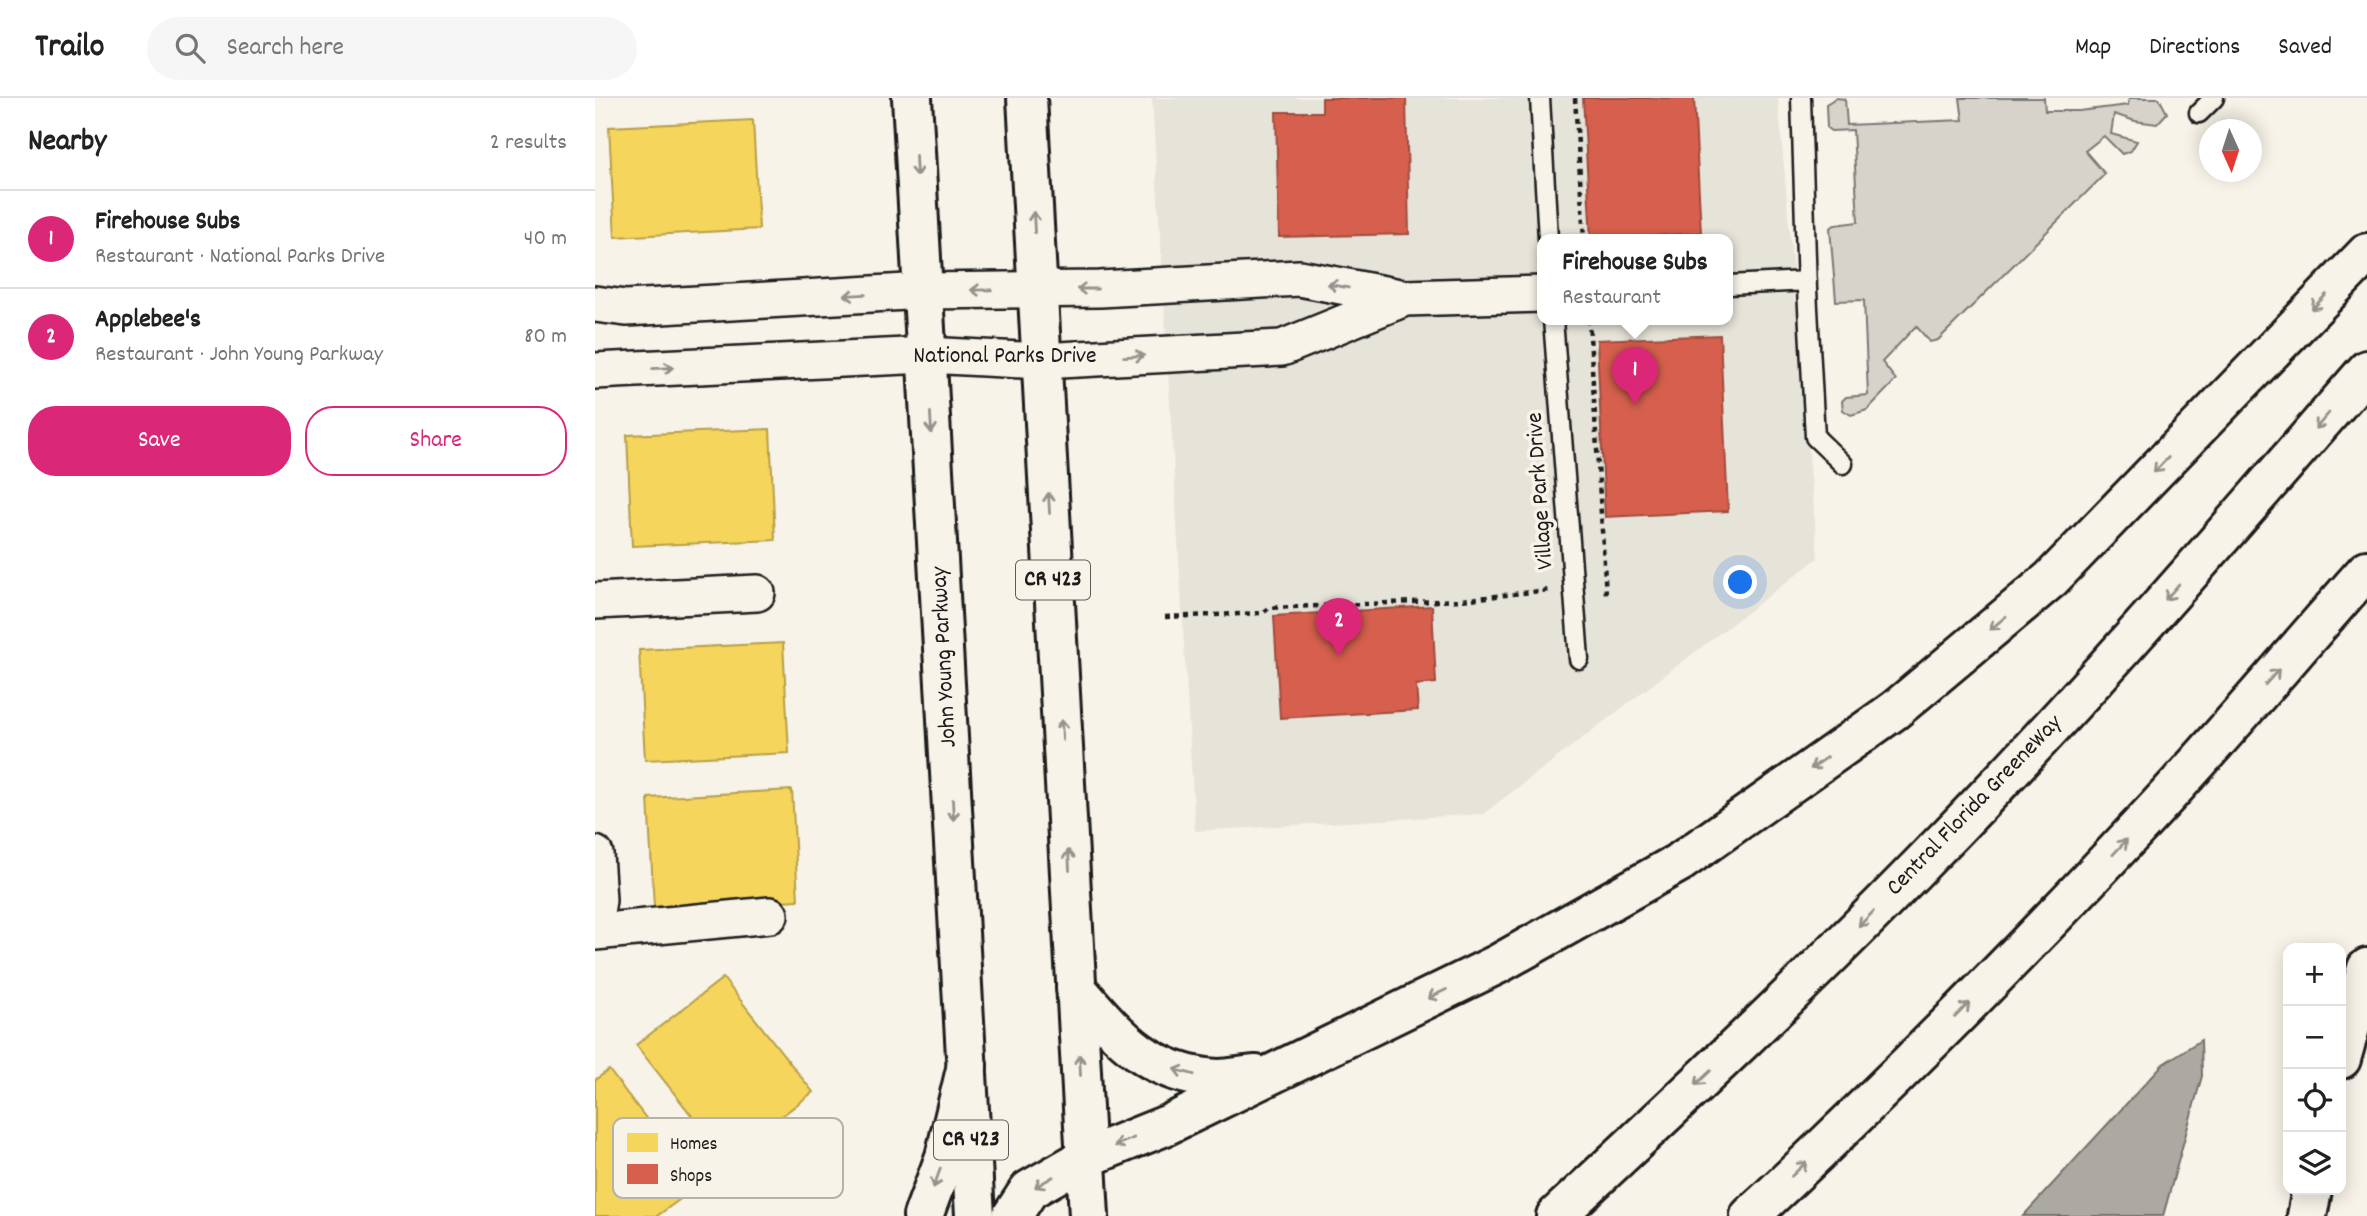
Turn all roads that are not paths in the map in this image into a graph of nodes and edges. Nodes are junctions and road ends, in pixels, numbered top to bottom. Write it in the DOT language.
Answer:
graph roads {
  1 [pos="912,98"];
  2 [pos="1027,98"];
  3 [pos="1540,98"];
  4 [pos="1801,98"];
  5 [pos="2214,98"];
  6 [pos="2199,113"];
  7 [pos="1548,234"];
  8 [pos="2367,253"];
  9 [pos="1807,281"];
  10 [pos="1733,285"];
  11 [pos="1038,290"];
  12 [pos="923,291"];
  13 [pos="1537,294"];
  14 [pos="1405,298"];
  15 [pos="595,304"];
  16 [pos="1553,325"];
  17 [pos="927,355"];
  18 [pos="1041,361"];
  19 [pos="2367,370"];
  20 [pos="595,371"];
  21 [pos="1843,464"];
  22 [pos="2367,570"];
  23 [pos="757,593"];
  24 [pos="595,601"];
  25 [pos="1579,659"];
  26 [pos="595,854"];
  27 [pos="770,915"];
  28 [pos="595,919"];
  29 [pos="595,932"];
  30 [pos="2367,968"];
  31 [pos="1076,988"];
  32 [pos="2346,1042"];
  33 [pos="967,1065"];
  34 [pos="1275,1073"];
  35 [pos="1085,1158"];
  36 [pos="2311,1195"];
  37 [pos="923,1216"];
  38 [pos="975,1216"];
  39 [pos="1011,1216"];
  40 [pos="1089,1216"];
  41 [pos="1556,1216"];
  42 [pos="1750,1216"];
  43 [pos="2307,1216"];
  1 -- 12 [label="highway, John Young Parkway / CR 423, one-way"];
  11 -- 2 [label="highway, CR 423, one-way"];
  3 -- 7 [label="lane"];
  4 -- 9 [label="lane"];
  5 -- 6 [label="lane"];
  8 -- 34 [label="highway, one-way"];
  9 -- 10 [label="lane"];
  9 -- 21 [label="lane"];
  11 -- 12 [label="street, National Parks Drive, one-way"];
  14 -- 11 [label="street, National Parks Drive, one-way"];
  11 -- 18 [label="highway, CR 423"];
  12 -- 15 [label="street, National Parks Drive, one-way"];
  12 -- 17 [label="highway, John Young Parkway / CR 423"];
  13 -- 14 [label="street, National Parks Drive"];
  18 -- 14 [label="street, National Parks Drive, one-way"];
  16 -- 25 [label="lane, Village Park Drive"];
  17 -- 18 [label="street, National Parks Drive"];
  20 -- 17 [label="street, National Parks Drive, one-way"];
  17 -- 33 [label="highway, John Young Parkway / CR 423, one-way"];
  31 -- 18 [label="highway, CR 423, one-way"];
  19 -- 41 [label="highway, Central Florida GreeneWay, one-way"];
  42 -- 22 [label="highway, one-way"];
  23 -- 24 [label="street"];
  26 -- 28 [label="street"];
  27 -- 29 [label="street"];
  30 -- 32 [label="highway"];
  34 -- 31 [label="highway, one-way"];
  35 -- 31 [label="highway, CR 423, one-way"];
  33 -- 37 [label="highway, one-way"];
  33 -- 38 [label="highway, John Young Parkway / CR 423"];
  34 -- 35 [label="highway, one-way"];
  35 -- 39 [label="highway, one-way"];
  35 -- 40 [label="highway, CR 423"];
  36 -- 43 [label="highway"];
}
